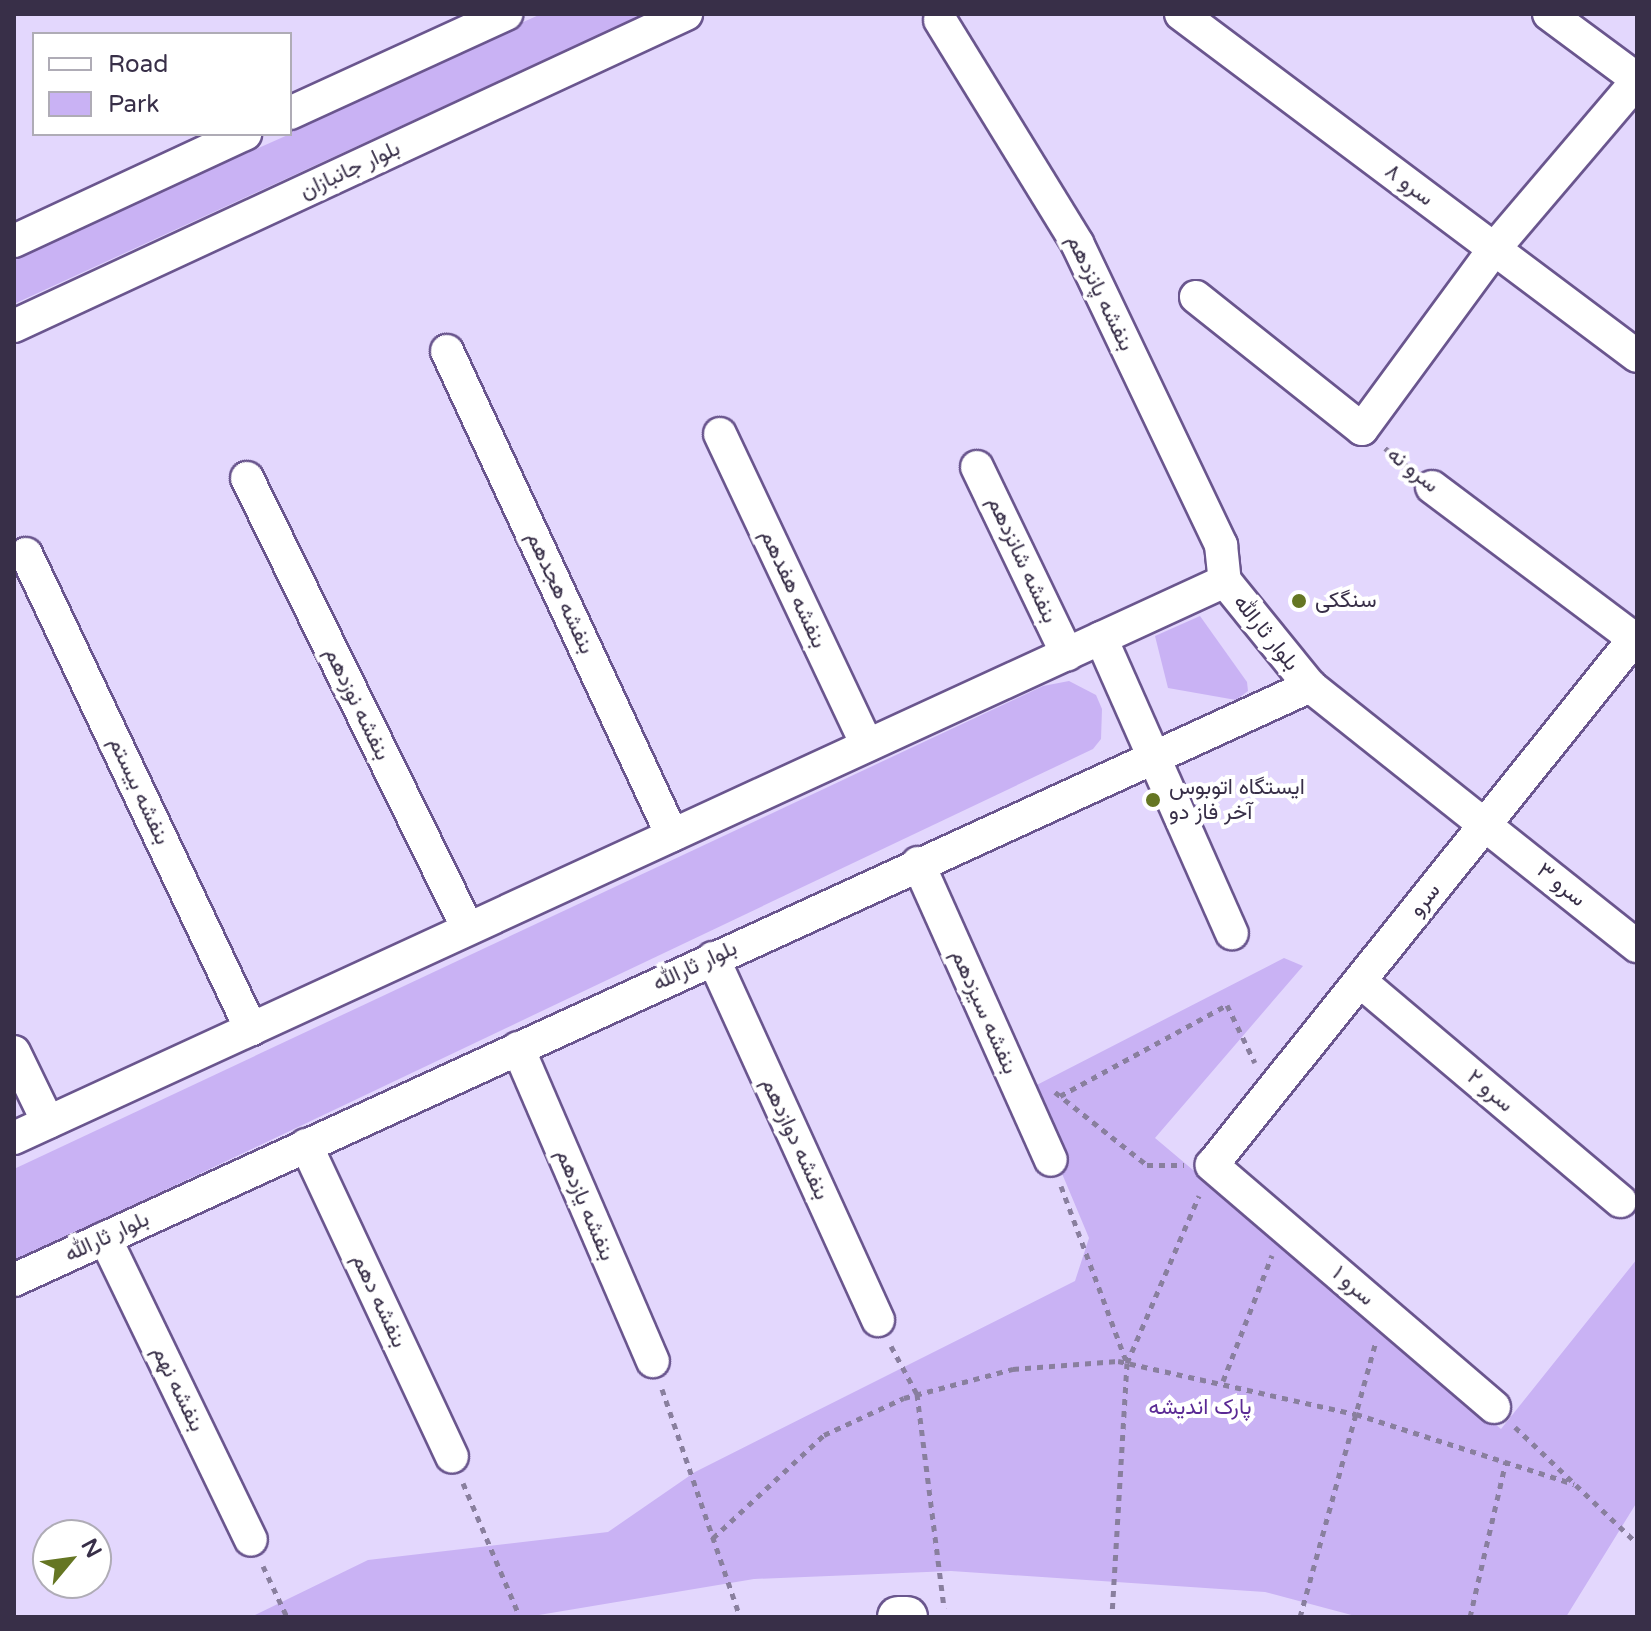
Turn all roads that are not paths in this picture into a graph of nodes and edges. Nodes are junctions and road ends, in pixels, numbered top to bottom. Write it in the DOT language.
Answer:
graph roads {
  1 [pos="506,14"];
  2 [pos="686,14"];
  3 [pos="1181,14"];
  4 [pos="1549,14"];
  5 [pos="940,20"];
  6 [pos="1637,80"];
  7 [pos="292,112"];
  8 [pos="241,136"];
  9 [pos="14,241"];
  10 [pos="1494,249"];
  11 [pos="1196,297"];
  12 [pos="14,326"];
  13 [pos="447,351"];
  14 [pos="1637,356"];
  15 [pos="720,434"];
  16 [pos="977,467"];
  17 [pos="247,478"];
  18 [pos="1432,487"];
  19 [pos="26,554"];
  20 [pos="1225,581"];
  21 [pos="1101,638"];
  22 [pos="1636,638"];
  23 [pos="1067,654"];
  24 [pos="1310,686"];
  25 [pos="867,745"];
  26 [pos="1157,755"];
  27 [pos="1486,824"];
  28 [pos="672,835"];
  29 [pos="918,863"];
  30 [pos="468,929"];
  31 [pos="1232,933"];
  32 [pos="1637,946"];
  33 [pos="713,958"];
  34 [pos="1360,981"];
  35 [pos="251,1029"];
  36 [pos="518,1048"];
  37 [pos="14,1052"];
  38 [pos="48,1122"];
  39 [pos="14,1138"];
  40 [pos="306,1145"];
  41 [pos="1051,1160"];
  42 [pos="1212,1165"];
  43 [pos="1620,1201"];
  44 [pos="105,1238"];
  45 [pos="14,1280"];
  46 [pos="878,1320"];
  47 [pos="653,1361"];
  48 [pos="1494,1407"];
  49 [pos="452,1456"];
  50 [pos="251,1540"];
  51 [pos="898,1617"];
  52 [pos="907,1617"];
  1 -- 7 [label="street"];
  2 -- 12 [label="street, بلوار جانبازان"];
  3 -- 10 [label="street, سرو ۸"];
  4 -- 6 [label="street"];
  5 -- 20 [label="street, بنفشه پانزدهم"];
  6 -- 10 [label="street"];
  8 -- 9 [label="street"];
  10 -- 11 [label="street"];
  10 -- 14 [label="street, سرو ۸"];
  13 -- 28 [label="street, بنفشه هجدهم"];
  15 -- 25 [label="street, بنفشه هفدهم"];
  16 -- 23 [label="street, بنفشه شانزدهم"];
  17 -- 30 [label="street, بنفشه نوزدهم"];
  18 -- 22 [label="street, سرو نه"];
  19 -- 35 [label="street, بنفشه بیستم"];
  20 -- 21 [label="street, بلوار ثارالله"];
  20 -- 24 [label="street, بلوار ثارالله"];
  21 -- 23 [label="street, بلوار ثارالله"];
  21 -- 26 [label="street"];
  22 -- 27 [label="street, سرو"];
  23 -- 25 [label="street, بلوار ثارالله"];
  24 -- 26 [label="street, بلوار ثارالله"];
  24 -- 27 [label="street, سرو ۳"];
  25 -- 28 [label="street, بلوار ثارالله"];
  26 -- 29 [label="street, بلوار ثارالله"];
  26 -- 31 [label="street"];
  27 -- 32 [label="street, سرو ۳"];
  27 -- 34 [label="street, سرو"];
  28 -- 30 [label="street, بلوار ثارالله"];
  29 -- 33 [label="street, بلوار ثارالله"];
  29 -- 41 [label="street, بنفشه سیزدهم"];
  30 -- 35 [label="street, بلوار ثارالله"];
  33 -- 36 [label="street, بلوار ثارالله"];
  33 -- 46 [label="street, بنفشه دوازدهم"];
  34 -- 42 [label="street, سرو"];
  34 -- 43 [label="street, سرو ۲"];
  35 -- 38 [label="street, بلوار ثارالله"];
  36 -- 40 [label="street, بلوار ثارالله"];
  36 -- 47 [label="street, بنفشه یازدهم"];
  37 -- 38 [label="street"];
  38 -- 39 [label="street, بلوار ثارالله"];
  40 -- 44 [label="street, بلوار ثارالله"];
  40 -- 49 [label="street, بنفشه دهم"];
  42 -- 48 [label="street, سرو ۱"];
  44 -- 45 [label="street, بلوار ثارالله"];
  44 -- 50 [label="street, بنفشه نهم"];
  51 -- 52 [label="main road"];
}
